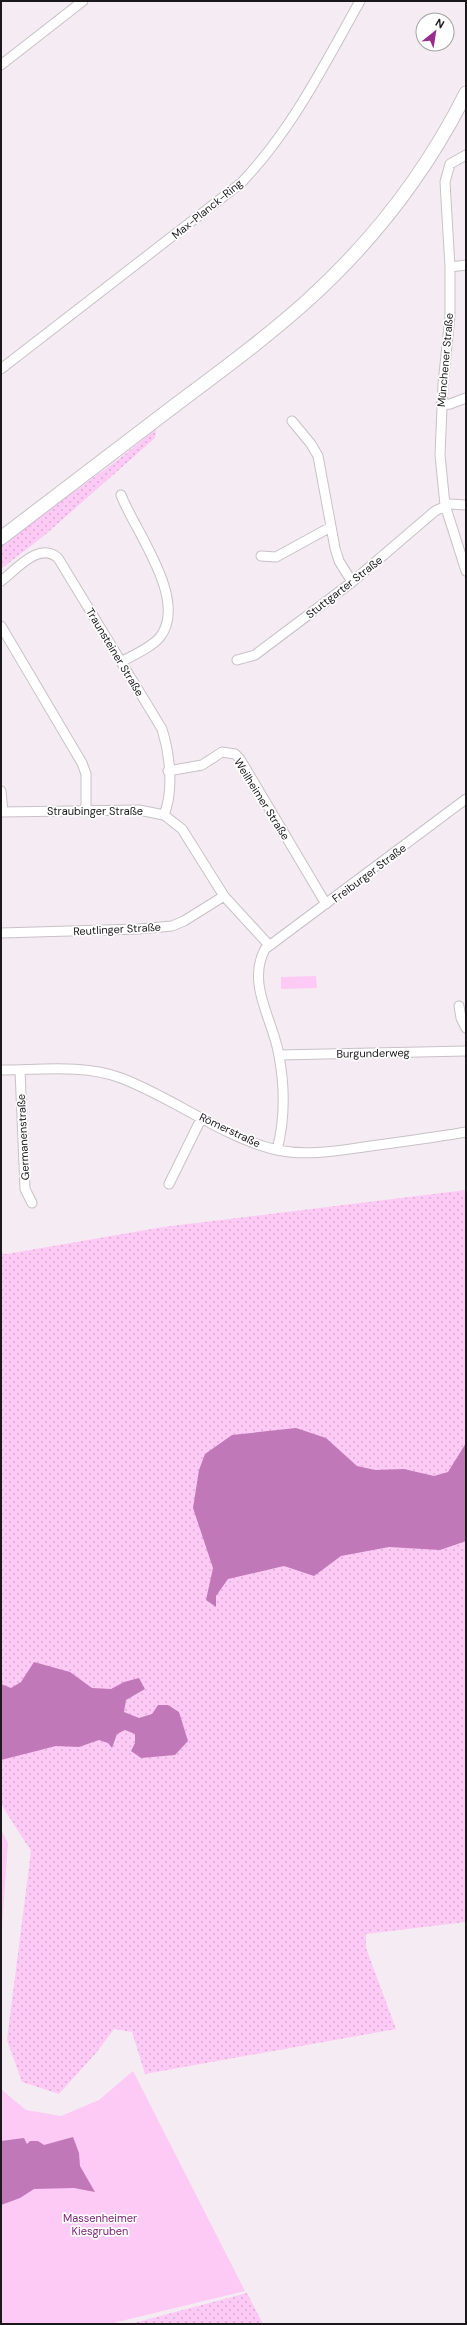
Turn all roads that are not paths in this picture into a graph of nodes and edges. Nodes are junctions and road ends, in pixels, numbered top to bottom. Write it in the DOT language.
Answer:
graph roads {
  1 [pos="83,1"];
  2 [pos="360,1"];
  3 [pos="1,65"];
  4 [pos="466,93"];
  5 [pos="466,155"];
  6 [pos="466,265"];
  7 [pos="450,267"];
  8 [pos="1,369"];
  9 [pos="466,398"];
  10 [pos="441,405"];
  11 [pos="292,421"];
  12 [pos="122,495"];
  13 [pos="445,505"];
  14 [pos="466,505"];
  15 [pos="329,528"];
  16 [pos="1,538"];
  17 [pos="261,556"];
  18 [pos="466,571"];
  19 [pos="1,581"];
  20 [pos="352,582"];
  21 [pos="1,626"];
  22 [pos="237,660"];
  23 [pos="121,662"];
  24 [pos="168,771"];
  25 [pos="1,790"];
  26 [pos="466,799"];
  27 [pos="86,811"];
  28 [pos="2,812"];
  29 [pos="164,815"];
  30 [pos="224,896"];
  31 [pos="326,904"];
  32 [pos="1,933"];
  33 [pos="270,945"];
  34 [pos="459,1006"];
  35 [pos="466,1028"];
  36 [pos="466,1051"];
  37 [pos="279,1055"];
  38 [pos="1,1070"];
  39 [pos="20,1070"];
  40 [pos="202,1117"];
  41 [pos="466,1132"];
  42 [pos="276,1150"];
  43 [pos="169,1184"];
  44 [pos="32,1203"];
  1 -- 3 [label="street"];
  2 -- 8 [label="street, Max-Planck-Ring"];
  4 -- 16 [label="main road"];
  5 -- 7 [label="street, Münchener Straße"];
  6 -- 7 [label="street"];
  7 -- 10 [label="street, Münchener Straße"];
  9 -- 10 [label="street"];
  10 -- 13 [label="street, Münchener Straße"];
  11 -- 15 [label="street"];
  12 -- 23 [label="street"];
  13 -- 14 [label="street"];
  13 -- 18 [label="street, Münchener Straße"];
  13 -- 20 [label="street, Stuttgarter Straße"];
  15 -- 17 [label="street"];
  15 -- 20 [label="street"];
  19 -- 23 [label="street, Traunsteiner Straße"];
  20 -- 22 [label="street, Stuttgarter Straße"];
  21 -- 27 [label="street"];
  23 -- 24 [label="street, Traunsteiner Straße"];
  24 -- 29 [label="street, Traunsteiner Straße"];
  24 -- 31 [label="street, Weilheimer Straße"];
  25 -- 28 [label="street"];
  26 -- 31 [label="street, Freiburger Straße"];
  27 -- 28 [label="street, Straubinger Straße"];
  27 -- 29 [label="street, Straubinger Straße"];
  29 -- 30 [label="street, Straubinger Straße"];
  30 -- 32 [label="street, Reutlinger Straße"];
  30 -- 33 [label="street, Straubinger Straße"];
  31 -- 33 [label="street, Freiburger Straße"];
  33 -- 37 [label="street"];
  34 -- 35 [label="street"];
  36 -- 37 [label="street, Burgunderweg"];
  37 -- 42 [label="street"];
  38 -- 39 [label="street, Römerstraße"];
  39 -- 40 [label="street, Römerstraße"];
  39 -- 44 [label="street, Germanenstraße"];
  40 -- 42 [label="street, Römerstraße"];
  40 -- 43 [label="street"];
  41 -- 42 [label="street, Römerstraße"];
}
